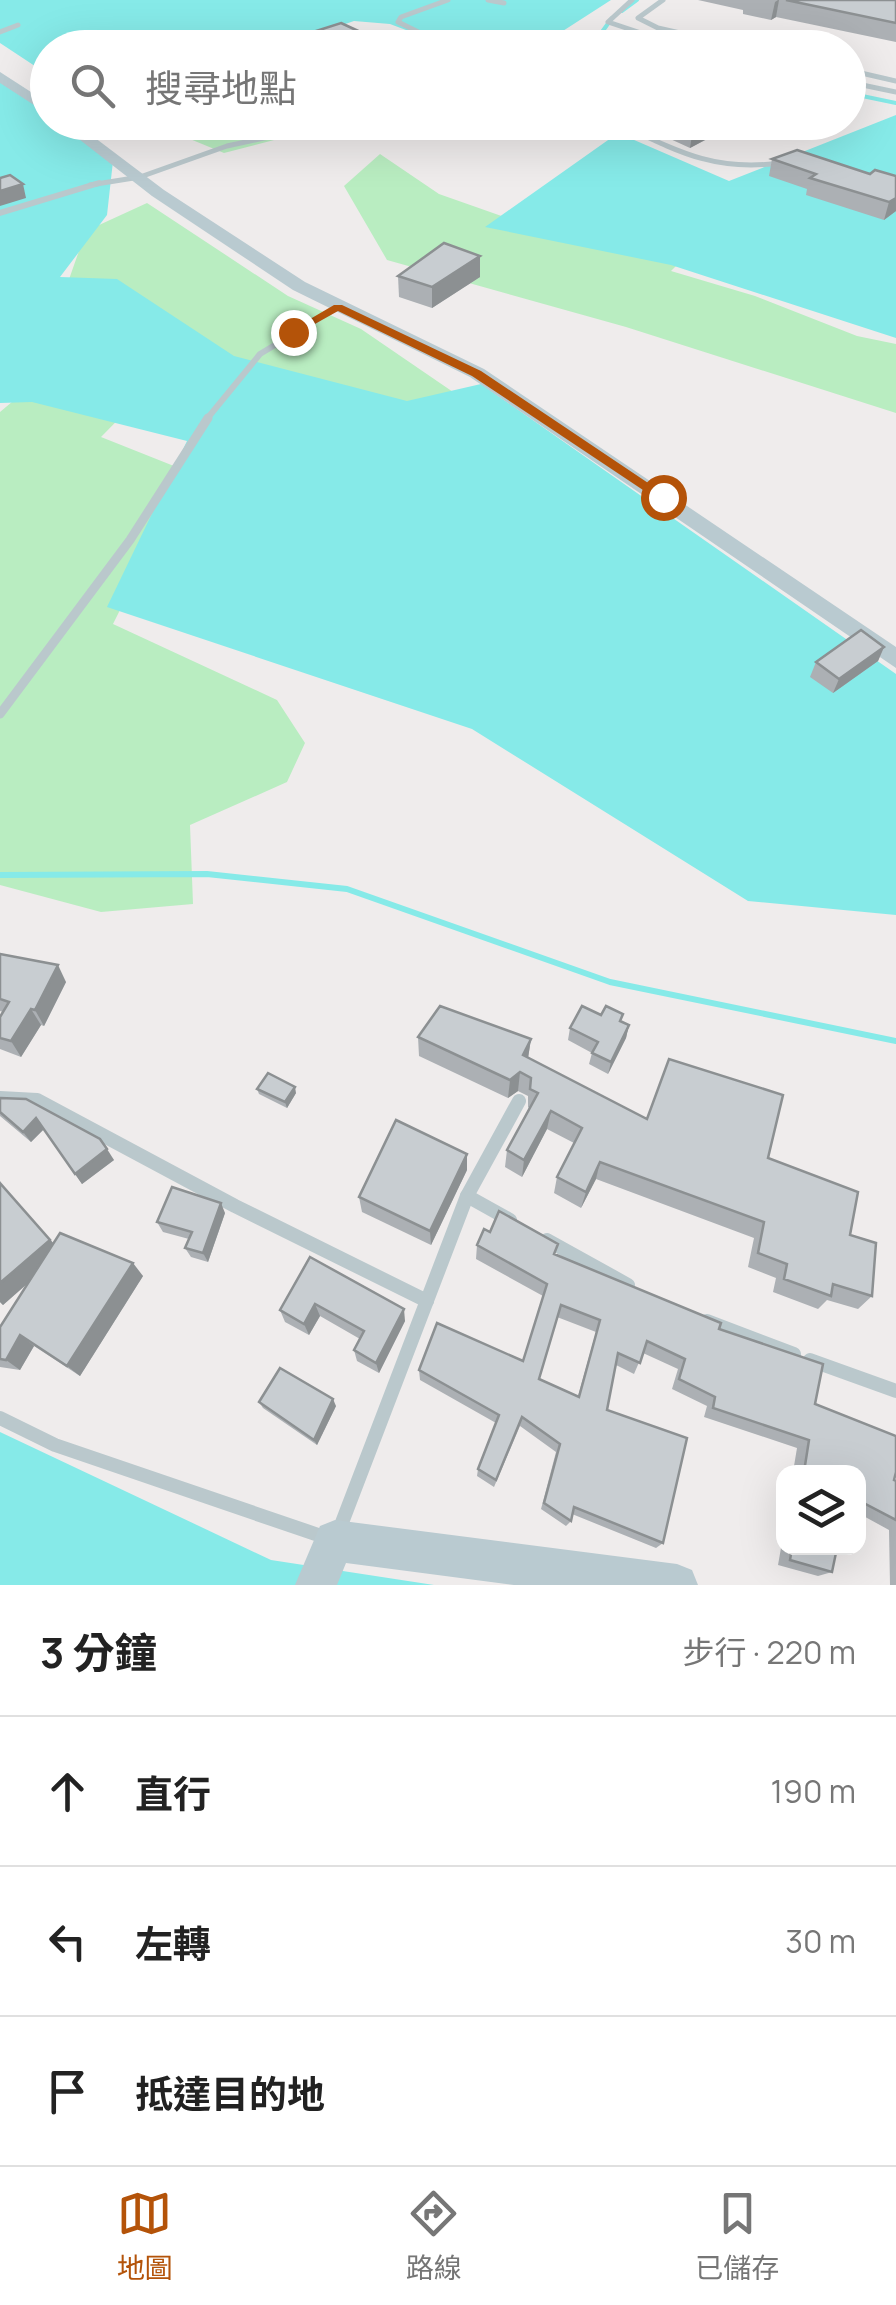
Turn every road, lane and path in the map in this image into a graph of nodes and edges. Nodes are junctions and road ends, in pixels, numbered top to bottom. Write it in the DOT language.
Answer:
graph roads {
  1 [pos="448,0"];
  2 [pos="488,0"];
  3 [pos="632,0"];
  4 [pos="663,0"];
  5 [pos="504,4"];
  6 [pos="18,24"];
  7 [pos="414,30"];
  8 [pos="628,30"];
  9 [pos="667,30"];
  10 [pos="0,32"];
  11 [pos="866,74"];
  12 [pos="0,76"];
  13 [pos="896,81"];
  14 [pos="866,86"];
  15 [pos="896,92"];
  16 [pos="30,97"];
  17 [pos="89,140"];
  18 [pos="254,140"];
  19 [pos="655,140"];
  20 [pos="786,162"];
  21 [pos="140,177"];
  22 [pos="0,213"];
  23 [pos="338,307"];
  24 [pos="896,659"];
  25 [pos="0,714"];
  26 [pos="0,1098"];
  27 [pos="519,1101"];
  28 [pos="467,1196"];
  29 [pos="518,1224"];
  30 [pos="535,1234"];
  31 [pos="637,1289"];
  32 [pos="426,1301"];
  33 [pos="686,1311"];
  34 [pos="896,1391"];
  35 [pos="0,1418"];
  36 [pos="335,1541"];
  37 [pos="316,1585"];
  38 [pos="677,1585"];
  1 -- 7 [label="lane"];
  2 -- 5 [label="lane"];
  3 -- 8 [label="lane"];
  4 -- 9 [label="lane"];
  6 -- 10 [label="lane"];
  11 -- 13 [label="lane"];
  12 -- 16 [label="street"];
  14 -- 15 [label="lane"];
  17 -- 21 [label="street"];
  18 -- 21 [label="lane"];
  19 -- 20 [label="lane"];
  21 -- 22 [label="lane"];
  21 -- 23 [label="street"];
  23 -- 24 [label="street"];
  23 -- 25 [label="lane"];
  26 -- 32 [label="lane"];
  27 -- 28 [label="lane"];
  28 -- 29 [label="lane"];
  28 -- 32 [label="lane"];
  30 -- 31 [label="lane"];
  32 -- 36 [label="lane"];
  33 -- 34 [label="lane"];
  35 -- 36 [label="lane"];
  36 -- 37 [label="street"];
  36 -- 38 [label="street"];
}
